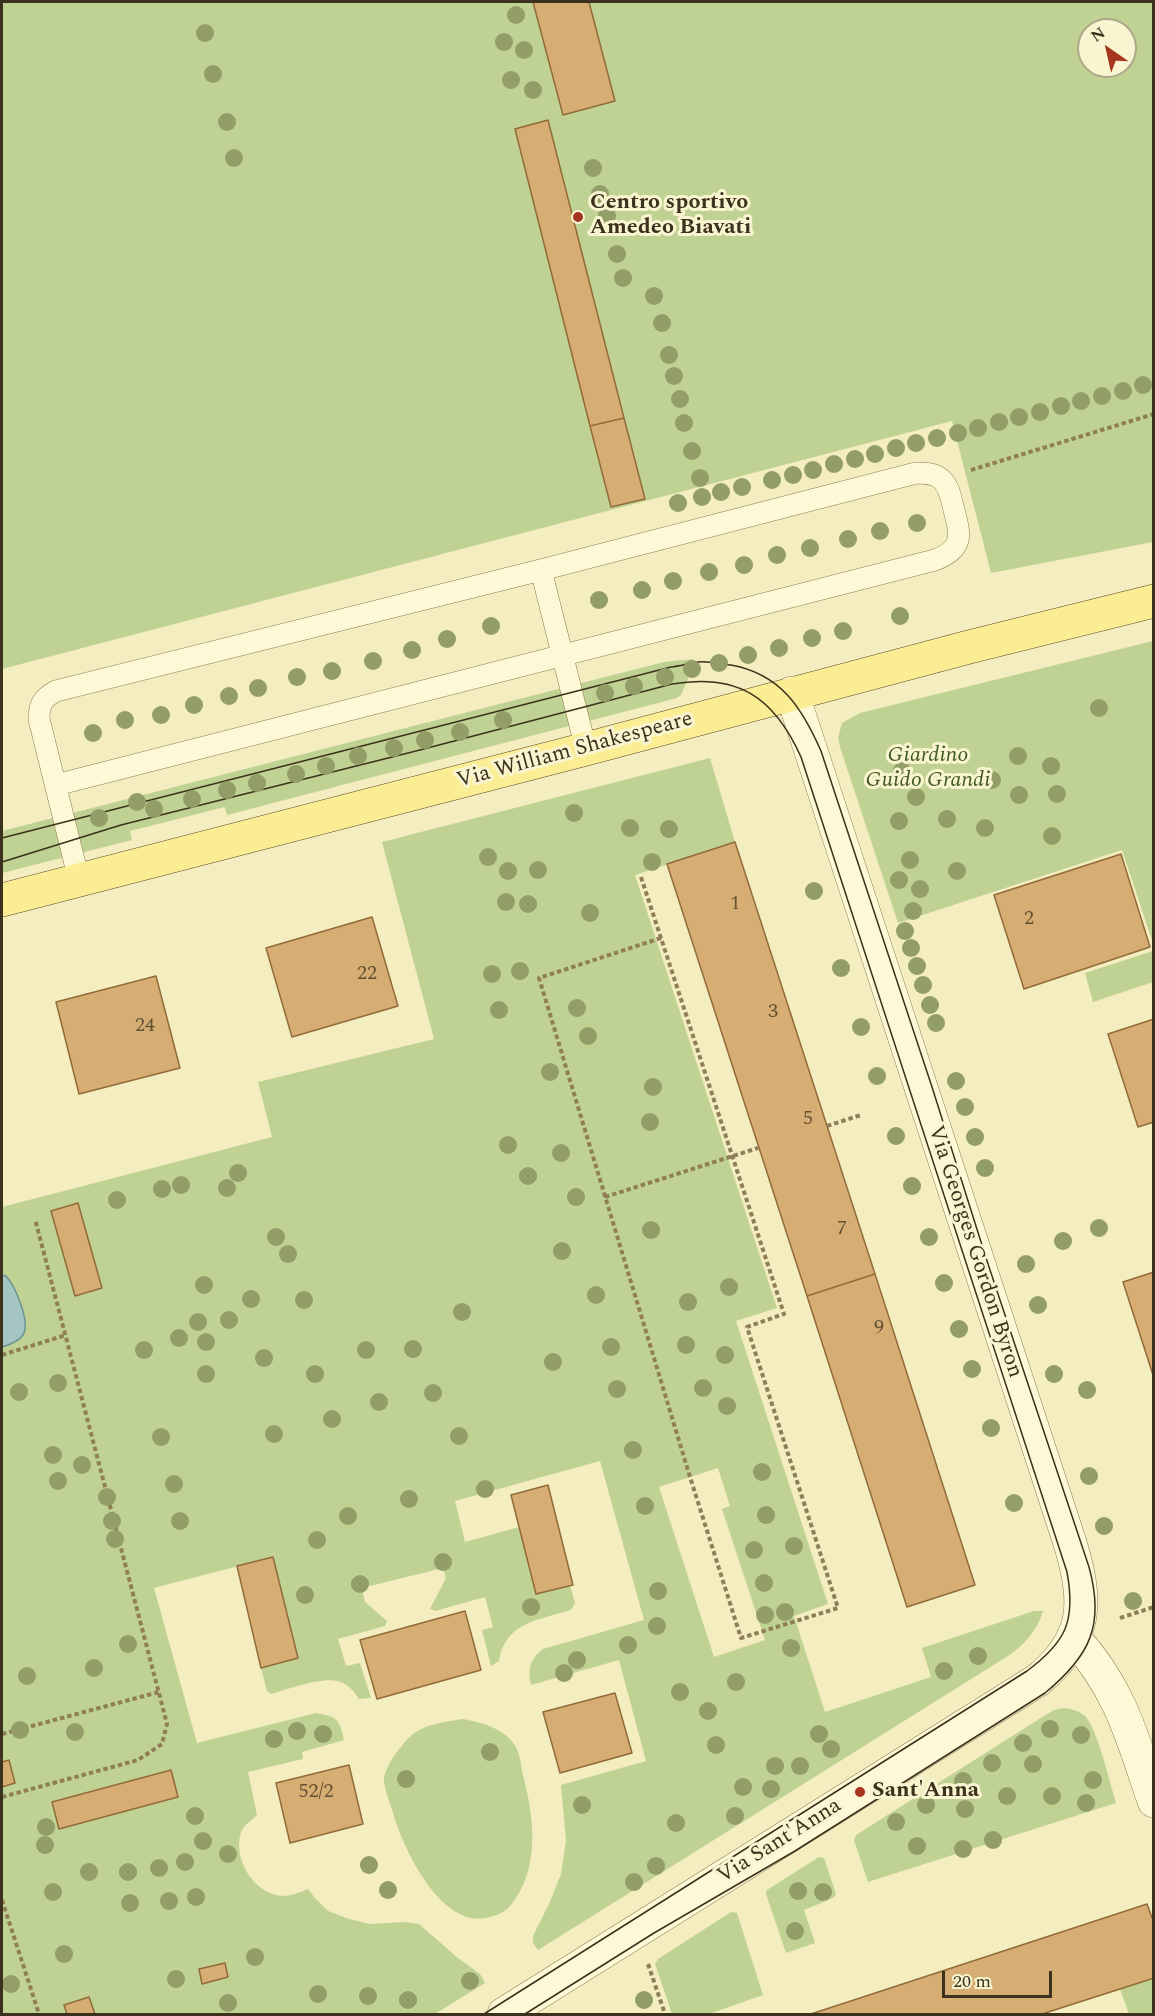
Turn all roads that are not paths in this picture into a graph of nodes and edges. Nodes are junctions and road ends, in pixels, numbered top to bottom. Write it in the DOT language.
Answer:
graph roads {
  1 [pos="541,570"];
  2 [pos="1152,601"];
  3 [pos="562,656"];
  4 [pos="792,693"];
  5 [pos="586,749"];
  6 [pos="56,785"];
  7 [pos="79,880"];
  8 [pos="2,900"];
  9 [pos="1074,1638"];
  10 [pos="1154,1801"];
  11 [pos="504,2014"];
  1 -- 3 [label="lane"];
  1 -- 3 [label="lane"];
  1 -- 6 [label="lane"];
  2 -- 4 [label="main road, Via William Shakespeare"];
  3 -- 5 [label="lane"];
  3 -- 6 [label="lane"];
  4 -- 5 [label="main road, Via William Shakespeare"];
  4 -- 9 [label="street, Via Georges Gordon Byron"];
  5 -- 7 [label="main road, Via William Shakespeare"];
  6 -- 7 [label="lane"];
  7 -- 8 [label="main road, Via William Shakespeare"];
  9 -- 10 [label="street"];
  9 -- 11 [label="street, Via Sant'Anna"];
}
